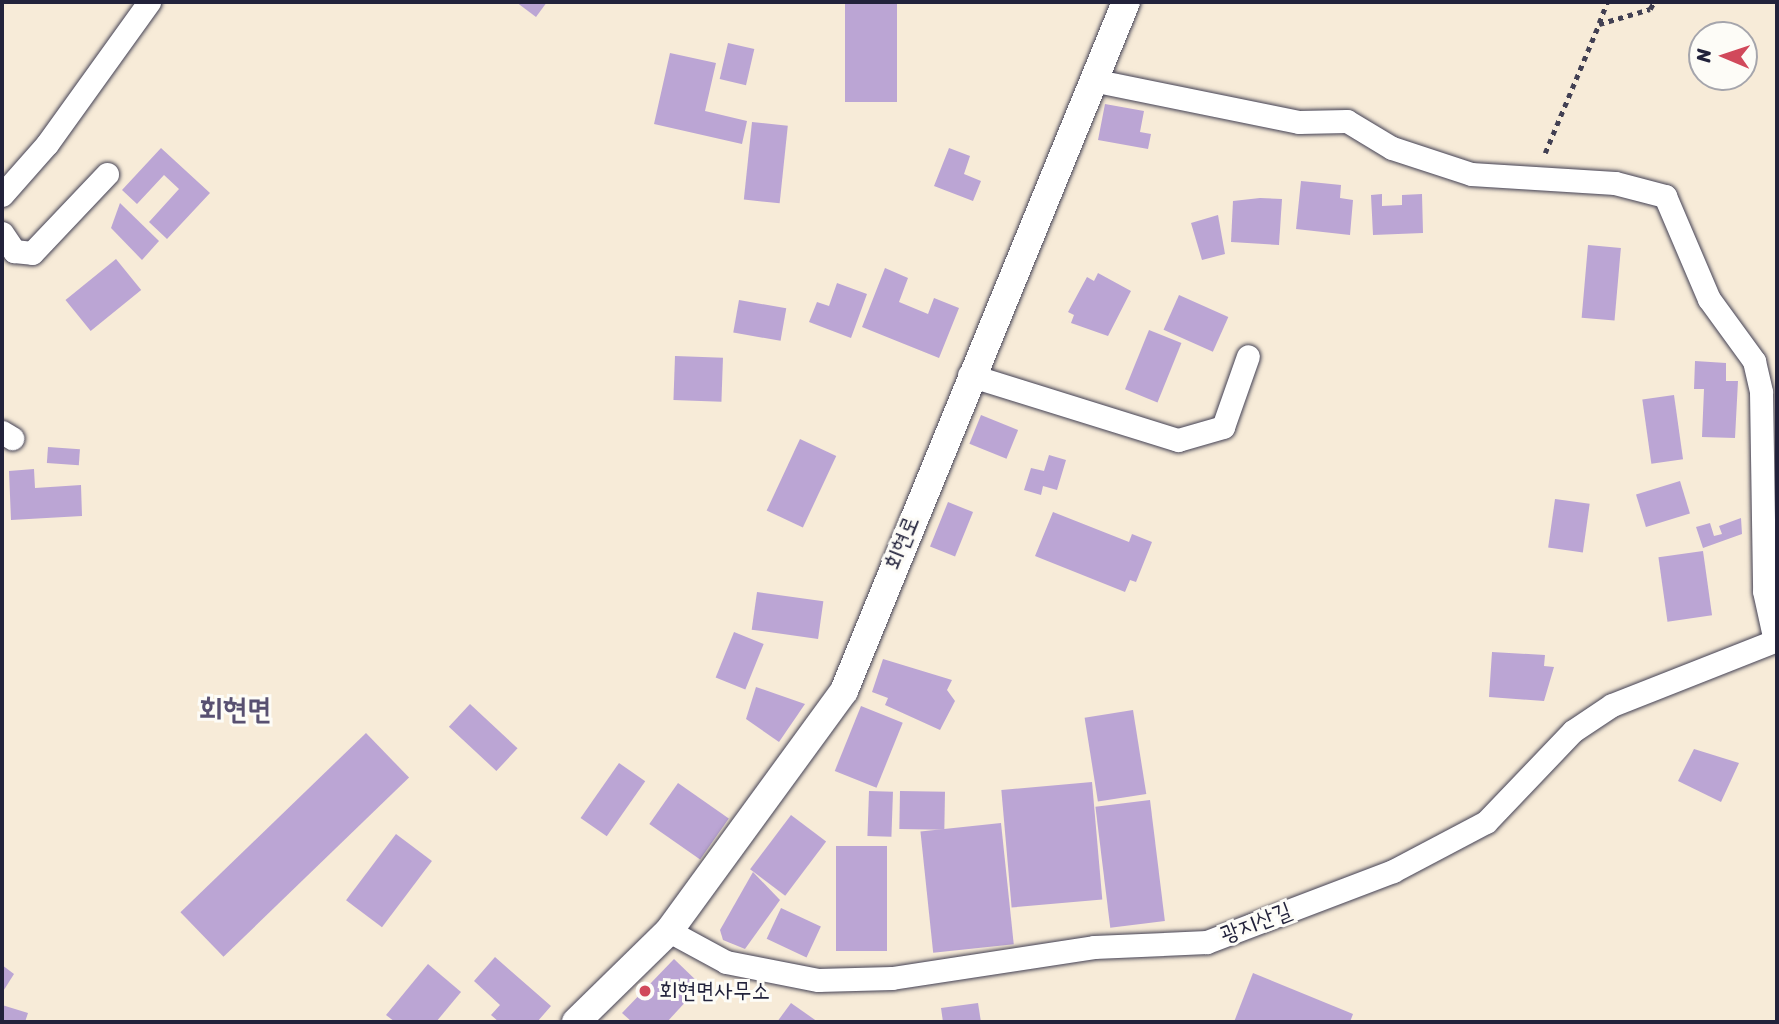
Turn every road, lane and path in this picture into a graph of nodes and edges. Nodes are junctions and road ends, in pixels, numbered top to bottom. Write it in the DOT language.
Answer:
graph roads {
  1 [pos="149,2"];
  2 [pos="1126,2"];
  3 [pos="1606,2"];
  4 [pos="1654,2"];
  5 [pos="1599,23"];
  6 [pos="1092,80"];
  7 [pos="107,174"];
  8 [pos="1534,180"];
  9 [pos="2,195"];
  10 [pos="2,233"];
  11 [pos="1248,356"];
  12 [pos="969,375"];
  13 [pos="1776,640"];
  14 [pos="669,931"];
  15 [pos="576,1022"];
  1 -- 9 [label="street"];
  2 -- 6 [label="street, 회현로"];
  3 -- 5 [label="path"];
  4 -- 5 [label="path"];
  5 -- 8 [label="path"];
  6 -- 8 [label="street"];
  6 -- 12 [label="street, 회현로"];
  7 -- 10 [label="street"];
  8 -- 13 [label="street"];
  11 -- 12 [label="street"];
  12 -- 14 [label="street, 회현로"];
  13 -- 14 [label="street, 광지산길"];
  14 -- 15 [label="street, 회현로"];
}
